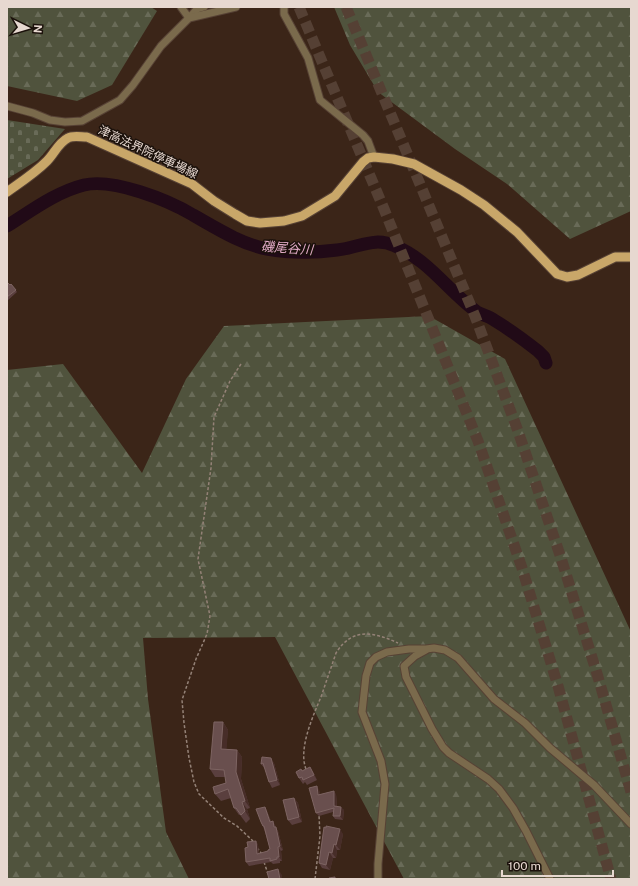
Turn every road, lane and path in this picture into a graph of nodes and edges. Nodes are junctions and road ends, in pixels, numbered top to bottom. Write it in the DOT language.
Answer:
graph roads {
  1 [pos="181,7"];
  2 [pos="204,7"];
  3 [pos="236,7"];
  4 [pos="284,7"];
  5 [pos="188,18"];
  6 [pos="7,106"];
  7 [pos="374,156"];
  8 [pos="7,192"];
  9 [pos="631,257"];
  10 [pos="241,364"];
  11 [pos="408,648"];
  12 [pos="426,649"];
  13 [pos="306,770"];
  14 [pos="318,810"];
  15 [pos="631,824"];
  16 [pos="274,878"];
  17 [pos="315,879"];
  18 [pos="378,879"];
  19 [pos="550,879"];
  1 -- 5 [label="street"];
  2 -- 5 [label="street"];
  3 -- 5 [label="street"];
  4 -- 7 [label="street"];
  5 -- 6 [label="street"];
  7 -- 8 [label="main road, 津高法界院停車場線"];
  7 -- 9 [label="main road"];
  10 -- 16 [label="path"];
  11 -- 12 [label="street"];
  11 -- 13 [label="path"];
  11 -- 18 [label="street"];
  12 -- 15 [label="street"];
  12 -- 19 [label="street"];
  14 -- 17 [label="path"];
}
